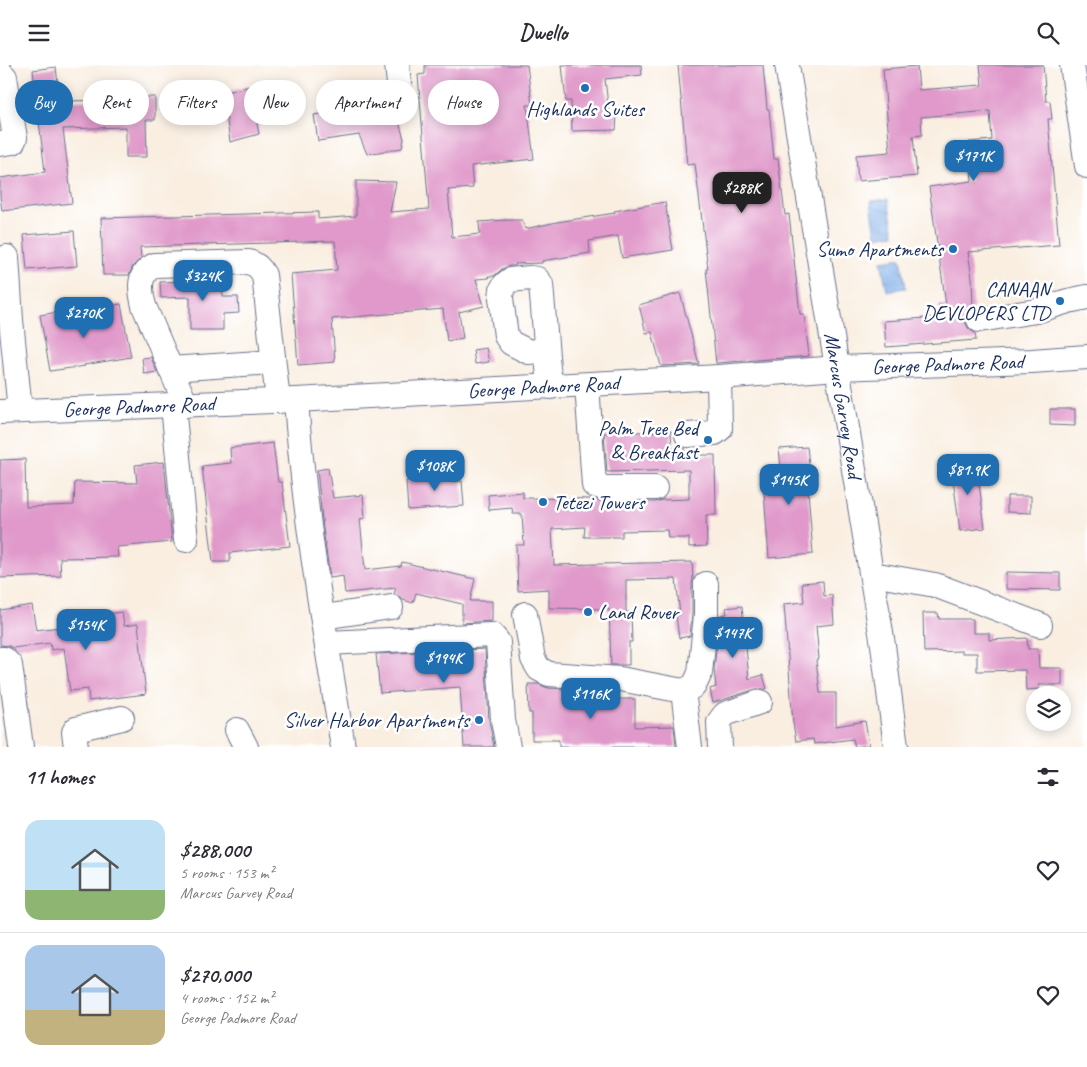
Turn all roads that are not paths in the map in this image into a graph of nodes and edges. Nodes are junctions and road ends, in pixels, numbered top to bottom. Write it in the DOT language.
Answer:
graph roads {
  1 [pos="787,65"];
  2 [pos="1072,65"];
  3 [pos="0,72"];
  4 [pos="0,144"];
  5 [pos="1087,166"];
  6 [pos="6,257"];
  7 [pos="1087,297"];
  8 [pos="979,320"];
  9 [pos="546,350"];
  10 [pos="1087,357"];
  11 [pos="274,362"];
  12 [pos="838,367"];
  13 [pos="170,369"];
  14 [pos="719,377"];
  15 [pos="587,385"];
  16 [pos="551,387"];
  17 [pos="287,401"];
  18 [pos="179,405"];
  19 [pos="10,411"];
  20 [pos="687,435"];
  21 [pos="655,488"];
  22 [pos="186,540"];
  23 [pos="872,574"];
  24 [pos="706,584"];
  25 [pos="391,607"];
  26 [pos="525,614"];
  27 [pos="323,617"];
  28 [pos="1040,625"];
  29 [pos="327,643"];
  30 [pos="0,659"];
  31 [pos="683,691"];
  32 [pos="760,701"];
  33 [pos="122,718"];
  34 [pos="22,747"];
  35 [pos="76,747"];
  36 [pos="343,747"];
  37 [pos="508,747"];
  38 [pos="690,747"];
  39 [pos="720,747"];
  40 [pos="896,747"];
  1 -- 12 [label="street, Marcus Garvey Road"];
  2 -- 5 [label="street"];
  3 -- 4 [label="street"];
  6 -- 19 [label="street"];
  7 -- 8 [label="street"];
  9 -- 16 [label="street"];
  10 -- 12 [label="street, George Padmore Road"];
  11 -- 13 [label="street"];
  11 -- 13 [label="street"];
  11 -- 17 [label="street"];
  12 -- 14 [label="street, George Padmore Road"];
  12 -- 23 [label="street, Marcus Garvey Road"];
  13 -- 18 [label="street"];
  14 -- 15 [label="street, George Padmore Road"];
  14 -- 20 [label="street"];
  15 -- 16 [label="street, George Padmore Road"];
  15 -- 21 [label="street"];
  16 -- 17 [label="street, George Padmore Road"];
  17 -- 18 [label="street, George Padmore Road"];
  17 -- 27 [label="street"];
  18 -- 19 [label="street, George Padmore Road"];
  18 -- 22 [label="street"];
  23 -- 28 [label="street"];
  23 -- 40 [label="street, Marcus Garvey Road"];
  24 -- 31 [label="street"];
  25 -- 27 [label="street"];
  26 -- 31 [label="street"];
  27 -- 29 [label="street"];
  29 -- 36 [label="street"];
  29 -- 37 [label="street"];
  30 -- 34 [label="street"];
  31 -- 38 [label="street"];
  32 -- 39 [label="street"];
  33 -- 35 [label="street"];
}
